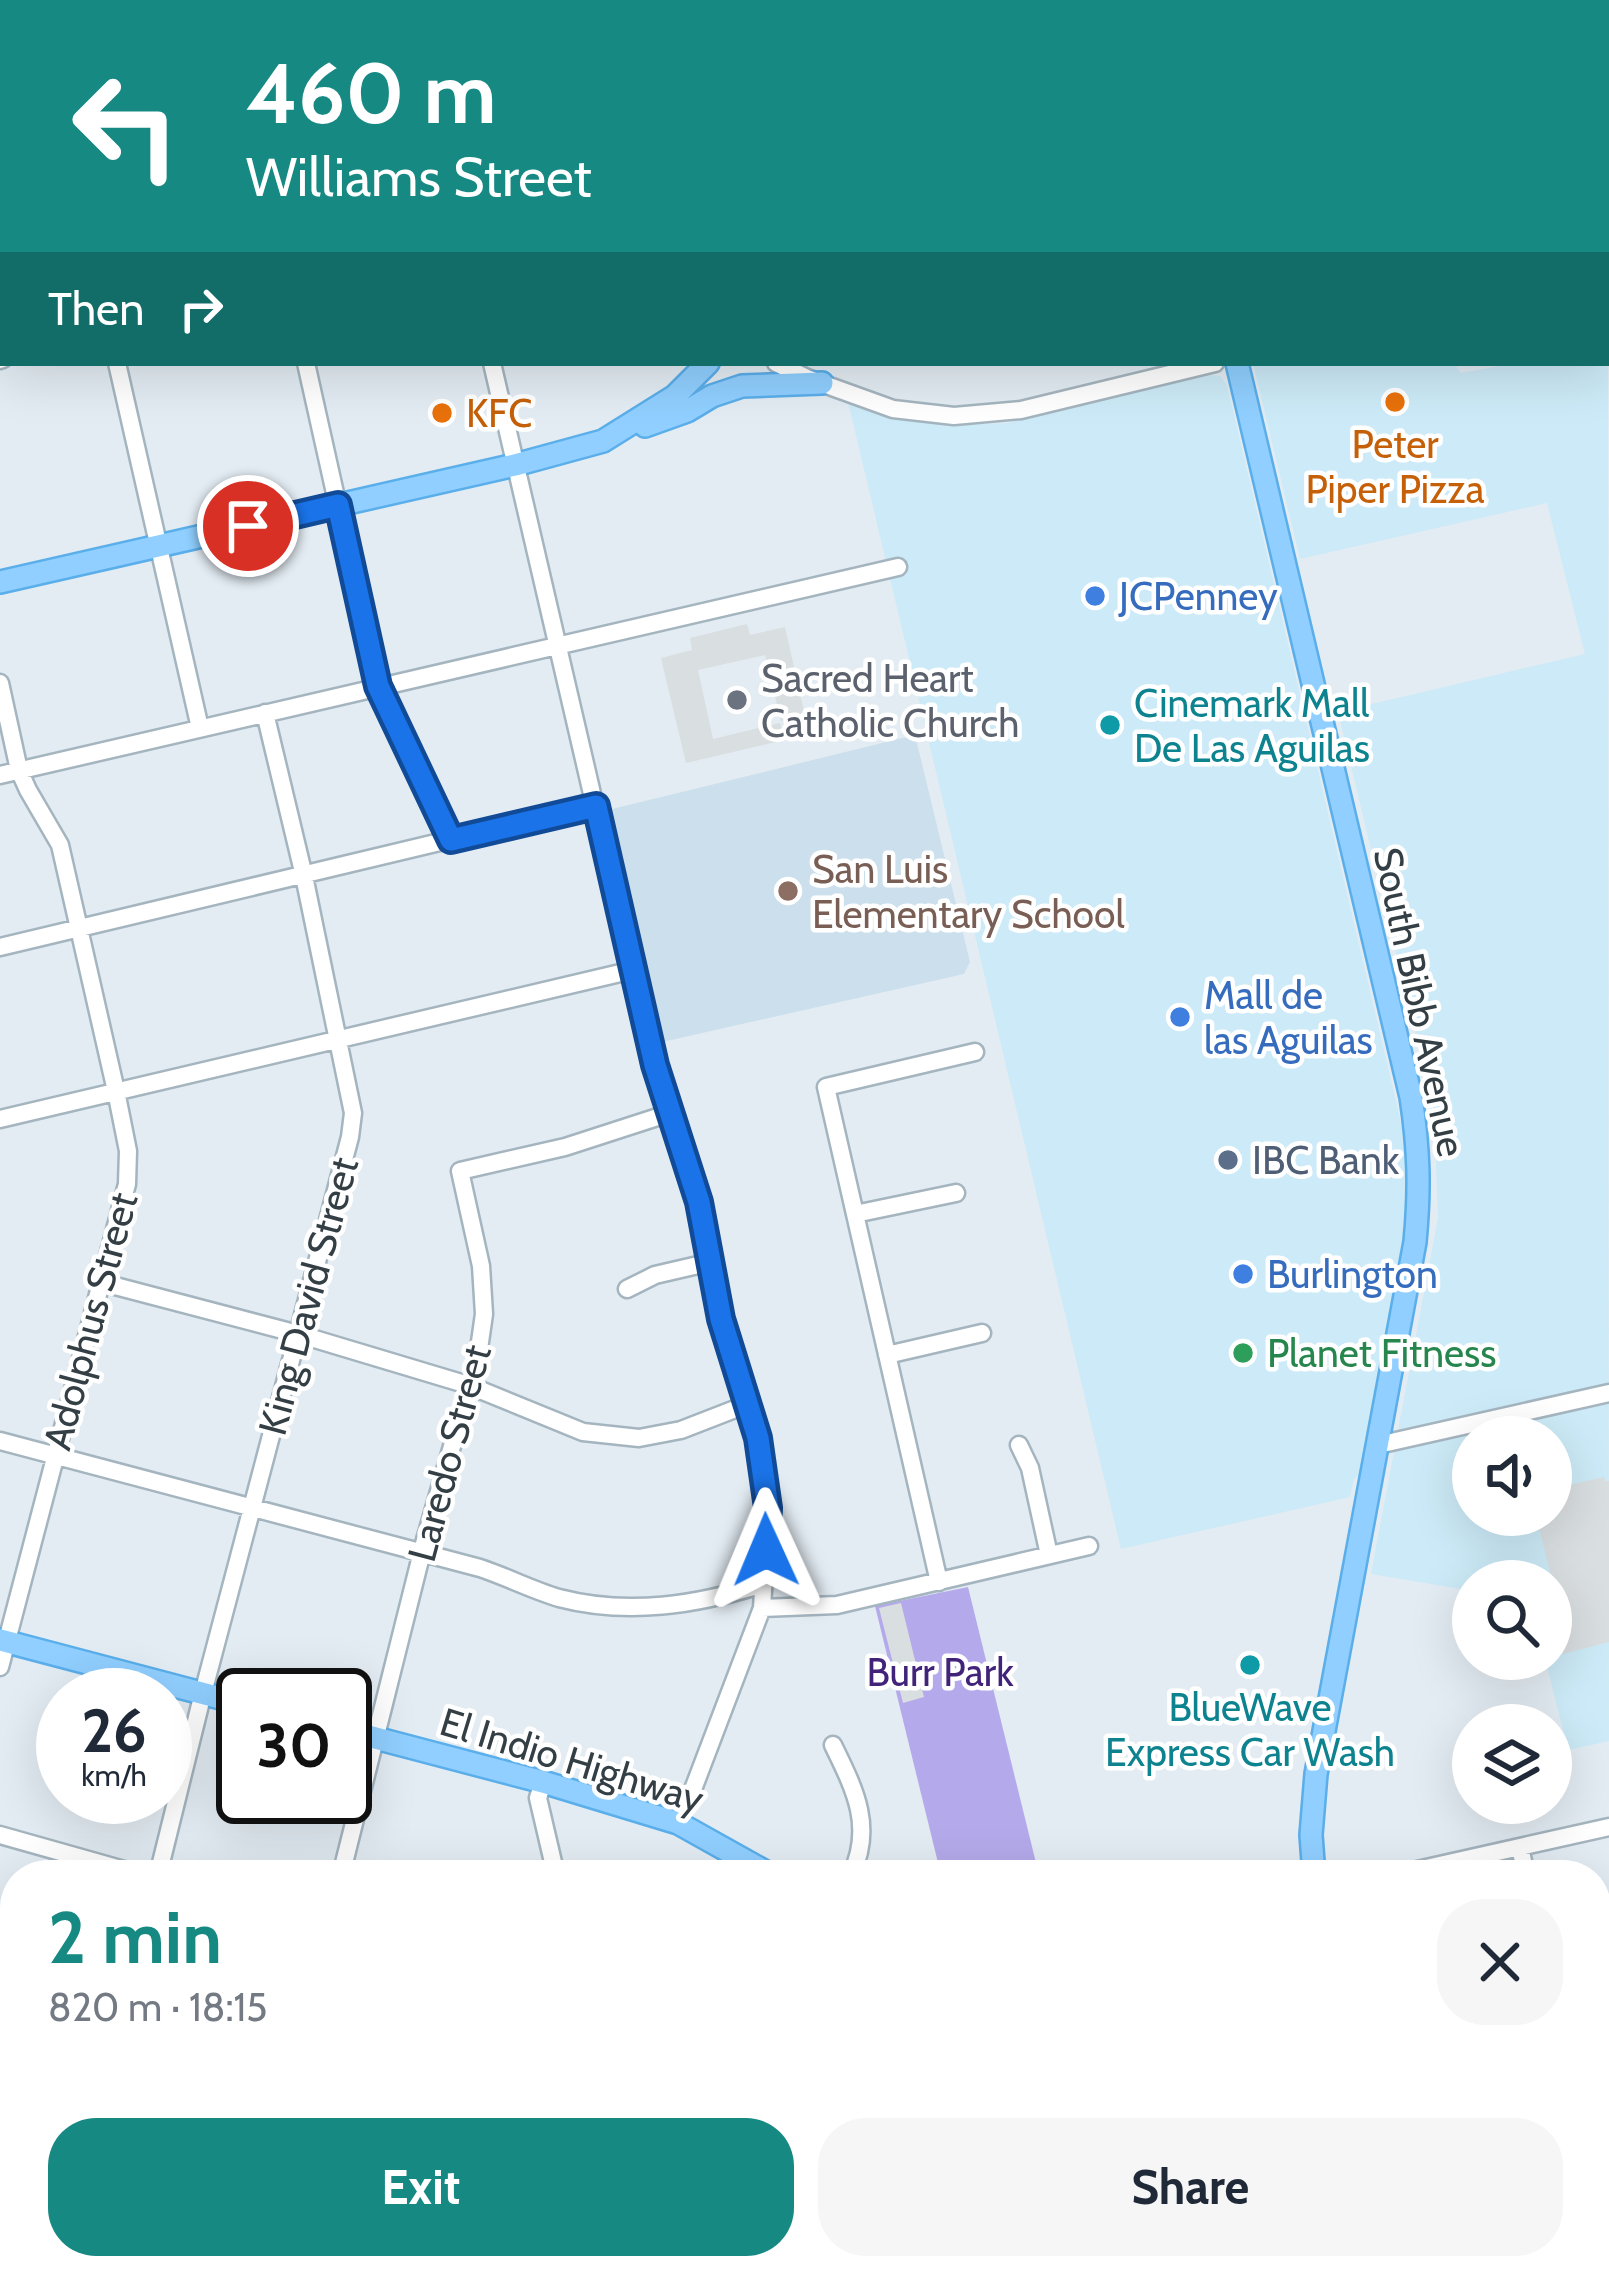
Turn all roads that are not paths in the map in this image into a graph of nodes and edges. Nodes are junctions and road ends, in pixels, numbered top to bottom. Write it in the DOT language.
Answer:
graph roads {
  1 [pos="118,366"];
  2 [pos="307,366"];
  3 [pos="493,366"];
  4 [pos="705,366"];
  5 [pos="783,366"];
  6 [pos="804,366"];
  7 [pos="1203,366"];
  8 [pos="1238,366"];
  9 [pos="822,383"];
  10 [pos="603,441"];
  11 [pos="515,465"];
  12 [pos="338,505"];
  13 [pos="157,546"];
  14 [pos="898,567"];
  15 [pos="0,582"];
  16 [pos="558,644"];
  17 [pos="0,683"];
  18 [pos="378,686"];
  19 [pos="265,713"];
  20 [pos="200,728"];
  21 [pos="19,770"];
  22 [pos="0,775"];
  23 [pos="596,806"];
  24 [pos="451,840"];
  25 [pos="304,876"];
  26 [pos="80,927"];
  27 [pos="0,947"];
  28 [pos="633,970"];
  29 [pos="340,1039"];
  30 [pos="975,1052"];
  31 [pos="116,1091"];
  32 [pos="670,1113"];
  33 [pos="0,1119"];
  34 [pos="956,1193"];
  35 [pos="855,1214"];
  36 [pos="711,1262"];
  37 [pos="100,1282"];
  38 [pos="627,1289"];
  39 [pos="298,1334"];
  40 [pos="982,1334"];
  41 [pos="887,1354"];
  42 [pos="468,1385"];
  43 [pos="1609,1393"];
  44 [pos="748,1404"];
  45 [pos="0,1441"];
  46 [pos="1019,1444"];
  47 [pos="1378,1445"];
  48 [pos="55,1455"];
  49 [pos="253,1508"];
  50 [pos="1089,1546"];
  51 [pos="423,1553"];
  52 [pos="1049,1555"];
  53 [pos="939,1582"];
  54 [pos="763,1584"];
  55 [pos="762,1608"];
  56 [pos="3,1641"];
  57 [pos="0,1667"];
  58 [pos="203,1693"];
  59 [pos="216,1697"];
  60 [pos="372,1737"];
  61 [pos="375,1738"];
  62 [pos="833,1745"];
  63 [pos="543,1782"];
  64 [pos="692,1792"];
  65 [pos="1609,1827"];
  66 [pos="0,1835"];
  67 [pos="1520,1847"];
  68 [pos="89,1860"];
  69 [pos="162,1860"];
  70 [pos="345,1860"];
  71 [pos="552,1860"];
  72 [pos="743,1860"];
  73 [pos="858,1860"];
  74 [pos="1313,1860"];
  75 [pos="1462,1860"];
  76 [pos="1523,1860"];
  1 -- 13 [label="street"];
  2 -- 12 [label="street"];
  3 -- 11 [label="street"];
  4 -- 10 [label="main road"];
  5 -- 9 [label="street"];
  6 -- 9 [label="main road"];
  7 -- 9 [label="street"];
  8 -- 47 [label="main road, South Bibb Avenue"];
  9 -- 10 [label="main road"];
  10 -- 11 [label="main road"];
  11 -- 12 [label="main road"];
  11 -- 16 [label="street"];
  12 -- 13 [label="main road"];
  12 -- 18 [label="street"];
  13 -- 15 [label="main road"];
  13 -- 20 [label="street"];
  14 -- 16 [label="street"];
  16 -- 18 [label="street"];
  16 -- 23 [label="street"];
  17 -- 21 [label="street, Adolphus Street"];
  18 -- 19 [label="street"];
  18 -- 24 [label="street"];
  19 -- 20 [label="street"];
  19 -- 25 [label="street, King David Street"];
  20 -- 21 [label="street"];
  21 -- 22 [label="street"];
  21 -- 26 [label="street, Adolphus Street"];
  23 -- 24 [label="street"];
  23 -- 28 [label="street"];
  24 -- 25 [label="street"];
  25 -- 26 [label="street"];
  25 -- 29 [label="street, King David Street"];
  26 -- 27 [label="street"];
  26 -- 31 [label="street, Adolphus Street"];
  28 -- 29 [label="street"];
  28 -- 32 [label="street"];
  29 -- 31 [label="street"];
  29 -- 39 [label="street, King David Street"];
  30 -- 35 [label="street"];
  31 -- 33 [label="street"];
  31 -- 37 [label="street, Adolphus Street"];
  32 -- 36 [label="street"];
  32 -- 42 [label="street, Laredo Street"];
  34 -- 35 [label="street"];
  35 -- 41 [label="street"];
  36 -- 38 [label="street"];
  36 -- 44 [label="street"];
  37 -- 39 [label="street"];
  37 -- 48 [label="street, Adolphus Street"];
  39 -- 42 [label="street"];
  39 -- 49 [label="street, King David Street"];
  40 -- 41 [label="street"];
  41 -- 53 [label="street"];
  42 -- 44 [label="street"];
  42 -- 51 [label="street, Laredo Street"];
  43 -- 47 [label="street"];
  44 -- 54 [label="street"];
  45 -- 48 [label="street"];
  46 -- 52 [label="street"];
  47 -- 74 [label="main road, South Bibb Avenue"];
  48 -- 49 [label="street"];
  48 -- 56 [label="street, Adolphus Street"];
  49 -- 51 [label="street"];
  49 -- 58 [label="street, King David Street"];
  50 -- 52 [label="street"];
  51 -- 54 [label="street"];
  51 -- 61 [label="street, Laredo Street"];
  52 -- 53 [label="street"];
  53 -- 55 [label="street"];
  54 -- 55 [label="street"];
  55 -- 64 [label="street"];
  56 -- 57 [label="street, Adolphus Street"];
  56 -- 58 [label="main road"];
  58 -- 59 [label="main road"];
  58 -- 69 [label="street, King David Street"];
  60 -- 61 [label="main road, El Indio Highway"];
  61 -- 63 [label="main road, El Indio Highway"];
  61 -- 70 [label="street, Laredo Street"];
  62 -- 73 [label="street"];
  63 -- 71 [label="street"];
  63 -- 72 [label="main road, El Indio Highway"];
  65 -- 67 [label="street"];
  66 -- 68 [label="street"];
  67 -- 75 [label="street"];
  67 -- 76 [label="street"];
}
